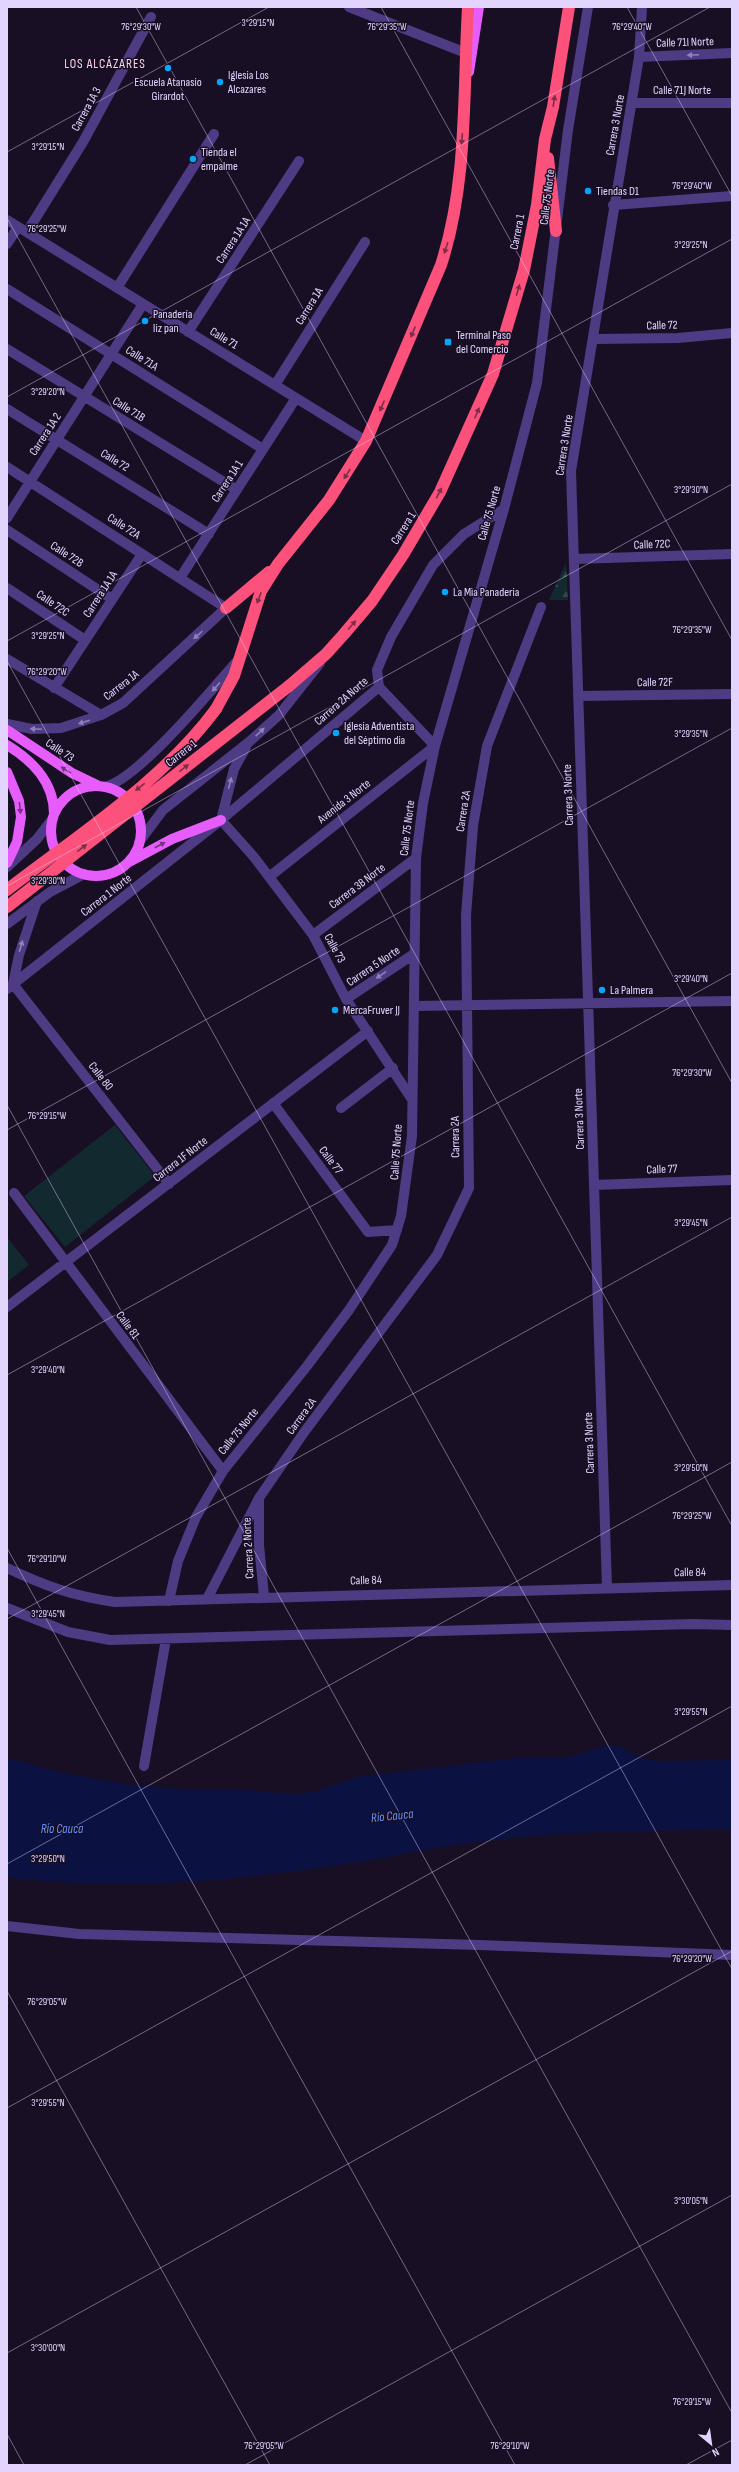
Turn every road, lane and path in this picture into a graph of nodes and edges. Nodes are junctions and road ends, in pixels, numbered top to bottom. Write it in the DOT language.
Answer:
graph roads {
  1 [pos="349,7"];
  2 [pos="468,7"];
  3 [pos="479,7"];
  4 [pos="569,7"];
  5 [pos="588,7"];
  6 [pos="642,7"];
  7 [pos="151,17"];
  8 [pos="466,53"];
  9 [pos="732,53"];
  10 [pos="640,57"];
  11 [pos="465,100"];
  12 [pos="632,103"];
  13 [pos="732,103"];
  14 [pos="214,134"];
  15 [pos="546,139"];
  16 [pos="299,162"];
  17 [pos="732,196"];
  18 [pos="613,205"];
  19 [pos="7,220"];
  20 [pos="18,227"];
  21 [pos="556,231"];
  22 [pos="27,232"];
  23 [pos="365,242"];
  24 [pos="7,244"];
  25 [pos="116,288"];
  26 [pos="7,289"];
  27 [pos="143,304"];
  28 [pos="188,332"];
  29 [pos="732,333"];
  30 [pos="593,339"];
  31 [pos="7,349"];
  32 [pos="111,354"];
  33 [pos="274,385"];
  34 [pos="84,397"];
  35 [pos="296,398"];
  36 [pos="7,409"];
  37 [pos="57,440"];
  38 [pos="366,441"];
  39 [pos="263,449"];
  40 [pos="7,467"];
  41 [pos="30,481"];
  42 [pos="237,490"];
  43 [pos="504,509"];
  44 [pos="7,518"];
  45 [pos="7,530"];
  46 [pos="209,534"];
  47 [pos="142,554"];
  48 [pos="732,554"];
  49 [pos="574,559"];
  50 [pos="278,564"];
  51 [pos="180,578"];
  52 [pos="7,588"];
  53 [pos="112,599"];
  54 [pos="541,607"];
  55 [pos="226,608"];
  56 [pos="85,640"];
  57 [pos="326,654"];
  58 [pos="240,656"];
  59 [pos="7,659"];
  60 [pos="379,687"];
  61 [pos="54,688"];
  62 [pos="732,694"];
  63 [pos="578,696"];
  64 [pos="102,715"];
  65 [pos="7,724"];
  66 [pos="7,730"];
  67 [pos="249,742"];
  68 [pos="7,745"];
  69 [pos="435,746"];
  70 [pos="7,772"];
  71 [pos="8,785"];
  72 [pos="102,787"];
  73 [pos="53,817"];
  74 [pos="221,820"];
  75 [pos="139,842"];
  76 [pos="416,858"];
  77 [pos="7,863"];
  78 [pos="126,864"];
  79 [pos="7,867"];
  80 [pos="84,874"];
  81 [pos="268,877"];
  82 [pos="7,890"];
  83 [pos="37,901"];
  84 [pos="7,907"];
  85 [pos="7,924"];
  86 [pos="313,935"];
  87 [pos="414,954"];
  88 [pos="10,986"];
  89 [pos="346,999"];
  90 [pos="732,1001"];
  91 [pos="588,1003"];
  92 [pos="467,1005"];
  93 [pos="415,1006"];
  94 [pos="368,1031"];
  95 [pos="393,1068"];
  96 [pos="411,1098"];
  97 [pos="273,1103"];
  98 [pos="341,1108"];
  99 [pos="732,1180"];
  100 [pos="168,1184"];
  101 [pos="594,1185"];
  102 [pos="14,1193"];
  103 [pos="397,1230"];
  104 [pos="64,1263"];
  105 [pos="7,1307"];
  106 [pos="222,1471"];
  107 [pos="259,1498"];
  108 [pos="7,1568"];
  109 [pos="732,1584"];
  110 [pos="607,1588"];
  111 [pos="264,1596"];
  112 [pos="207,1600"];
  113 [pos="169,1601"];
  114 [pos="7,1608"];
  115 [pos="731,1624"];
  116 [pos="166,1639"];
  117 [pos="144,1766"];
  118 [pos="7,1926"];
  119 [pos="732,1955"];
  1 -- 8 [label="street"];
  2 -- 8 [label="highway"];
  3 -- 11 [label="main road, Carrera 1"];
  15 -- 4 [label="highway, Carrera 1, one-way"];
  5 -- 21 [label="street, Calle 75 Norte"];
  6 -- 10 [label="street, Carrera 3 Norte"];
  7 -- 22 [label="street, Carrera 1A 3"];
  8 -- 11 [label="highway"];
  9 -- 10 [label="street, Calle 71I Norte, one-way"];
  10 -- 12 [label="street, Carrera 3 Norte"];
  11 -- 38 [label="highway, Carrera 1, one-way"];
  12 -- 13 [label="street, Calle 71J Norte"];
  12 -- 18 [label="street, Carrera 3 Norte"];
  14 -- 25 [label="street"];
  15 -- 21 [label="highway"];
  57 -- 15 [label="highway, Carrera 1, one-way"];
  16 -- 28 [label="street, Carrera 1A 1A"];
  17 -- 18 [label="street"];
  18 -- 30 [label="street, Carrera 3 Norte"];
  19 -- 20 [label="street, Calle 71"];
  20 -- 22 [label="street, Calle 71"];
  20 -- 24 [label="street"];
  21 -- 43 [label="street, Calle 75 Norte"];
  22 -- 25 [label="street, Calle 71"];
  23 -- 33 [label="street, Carrera 1A"];
  25 -- 27 [label="street, Calle 71"];
  26 -- 32 [label="street, Calle 71A"];
  27 -- 28 [label="street, Calle 71"];
  27 -- 32 [label="street, Carrera 1A 2"];
  28 -- 33 [label="street, Calle 71"];
  29 -- 30 [label="street, Calle 72"];
  30 -- 49 [label="street, Carrera 3 Norte"];
  31 -- 34 [label="street, Calle 71B"];
  32 -- 34 [label="street, Carrera 1A 2"];
  32 -- 39 [label="street, Calle 71A"];
  33 -- 35 [label="street, Calle 71"];
  34 -- 37 [label="street, Carrera 1A 2"];
  34 -- 42 [label="street, Calle 71B"];
  35 -- 38 [label="street, Calle 71"];
  35 -- 39 [label="street, Carrera 1A 1"];
  36 -- 37 [label="street, Calle 72"];
  37 -- 41 [label="street, Carrera 1A 2"];
  37 -- 46 [label="street, Calle 72"];
  38 -- 50 [label="highway, Carrera 1, one-way"];
  39 -- 42 [label="street, Carrera 1A 1"];
  40 -- 41 [label="street, Calle 72A"];
  41 -- 44 [label="street, Carrera 1A 2"];
  41 -- 47 [label="street, Calle 72A"];
  42 -- 46 [label="street, Carrera 1A 1"];
  43 -- 60 [label="street, Carrera 2A Norte"];
  43 -- 69 [label="street, Calle 75 Norte"];
  45 -- 53 [label="street, Calle 72B"];
  46 -- 51 [label="street, Carrera 1A 1"];
  47 -- 51 [label="street, Calle 72A"];
  47 -- 53 [label="street, Carrera 1A 1A"];
  48 -- 49 [label="street, Calle 72C"];
  49 -- 63 [label="street, Carrera 3 Norte"];
  50 -- 55 [label="highway"];
  50 -- 58 [label="highway, Carrera 1, one-way"];
  51 -- 55 [label="street, Calle 72A"];
  52 -- 56 [label="street, Calle 72C"];
  53 -- 56 [label="street, Carrera 1A 1A"];
  54 -- 92 [label="street, Carrera 2A"];
  55 -- 64 [label="street, Carrera 1A, one-way"];
  56 -- 61 [label="street, Carrera 1A 1A"];
  67 -- 57 [label="street, one-way"];
  84 -- 57 [label="highway, Carrera 1, one-way, bridge"];
  58 -- 72 [label="street, one-way"];
  58 -- 82 [label="highway, Carrera 1, one-way, bridge"];
  59 -- 61 [label="street"];
  60 -- 69 [label="street"];
  60 -- 74 [label="street, Carrera 2A Norte"];
  61 -- 64 [label="street"];
  62 -- 63 [label="street, Calle 72F"];
  63 -- 91 [label="street, Carrera 3 Norte"];
  64 -- 65 [label="street, Carrera 1A, one-way"];
  72 -- 66 [label="main road, Calle 73, one-way"];
  74 -- 67 [label="street, one-way"];
  67 -- 75 [label="street"];
  68 -- 73 [label="main road"];
  69 -- 76 [label="street, Calle 75 Norte"];
  69 -- 81 [label="street, Avenida 3 Norte"];
  70 -- 71 [label="main road"];
  71 -- 77 [label="main road, one-way"];
  72 -- 73 [label="main road"];
  72 -- 75 [label="main road"];
  73 -- 79 [label="street"];
  73 -- 80 [label="main road"];
  78 -- 74 [label="main road, one-way"];
  74 -- 81 [label="street, Calle 73"];
  74 -- 88 [label="street, Carrera 1 Norte"];
  75 -- 78 [label="main road"];
  76 -- 86 [label="street, Carrera 3B Norte"];
  76 -- 87 [label="street, Calle 75 Norte"];
  78 -- 80 [label="main road"];
  80 -- 83 [label="street"];
  81 -- 86 [label="street, Calle 73"];
  83 -- 85 [label="street"];
  88 -- 83 [label="street, one-way"];
  86 -- 89 [label="street, Calle 73"];
  87 -- 89 [label="street, Carrera 5 Norte, one-way"];
  87 -- 93 [label="street, Calle 75 Norte"];
  88 -- 100 [label="street, Calle 80"];
  89 -- 94 [label="street, Calle 73"];
  90 -- 91 [label="street"];
  91 -- 92 [label="street"];
  91 -- 101 [label="street, Carrera 3 Norte"];
  92 -- 93 [label="street"];
  92 -- 107 [label="street, Carrera 2A"];
  93 -- 96 [label="street, Calle 75 Norte"];
  94 -- 95 [label="street, Calle 73"];
  94 -- 97 [label="street, Carrera 1F Norte"];
  95 -- 96 [label="street, Calle 73"];
  95 -- 98 [label="street"];
  96 -- 103 [label="street, Calle 75 Norte"];
  97 -- 100 [label="street, Carrera 1F Norte"];
  97 -- 103 [label="street, Calle 77"];
  99 -- 101 [label="street, Calle 77"];
  100 -- 104 [label="street, Carrera 1F Norte"];
  101 -- 110 [label="street, Carrera 3 Norte"];
  102 -- 104 [label="street, Calle 81"];
  103 -- 106 [label="street, Calle 75 Norte"];
  104 -- 105 [label="street, Carrera 1F Norte"];
  104 -- 106 [label="street, Calle 81"];
  106 -- 113 [label="street, Calle 75 Norte"];
  107 -- 111 [label="street, Carrera 2 Norte"];
  107 -- 112 [label="street, Carrera 2A"];
  108 -- 113 [label="street, Calle 84"];
  109 -- 110 [label="street, Calle 84"];
  110 -- 111 [label="street, Calle 84"];
  111 -- 112 [label="street, Calle 84"];
  112 -- 113 [label="street, Calle 84"];
  114 -- 116 [label="street"];
  115 -- 116 [label="street"];
  116 -- 117 [label="street"];
  118 -- 119 [label="street"];
}
